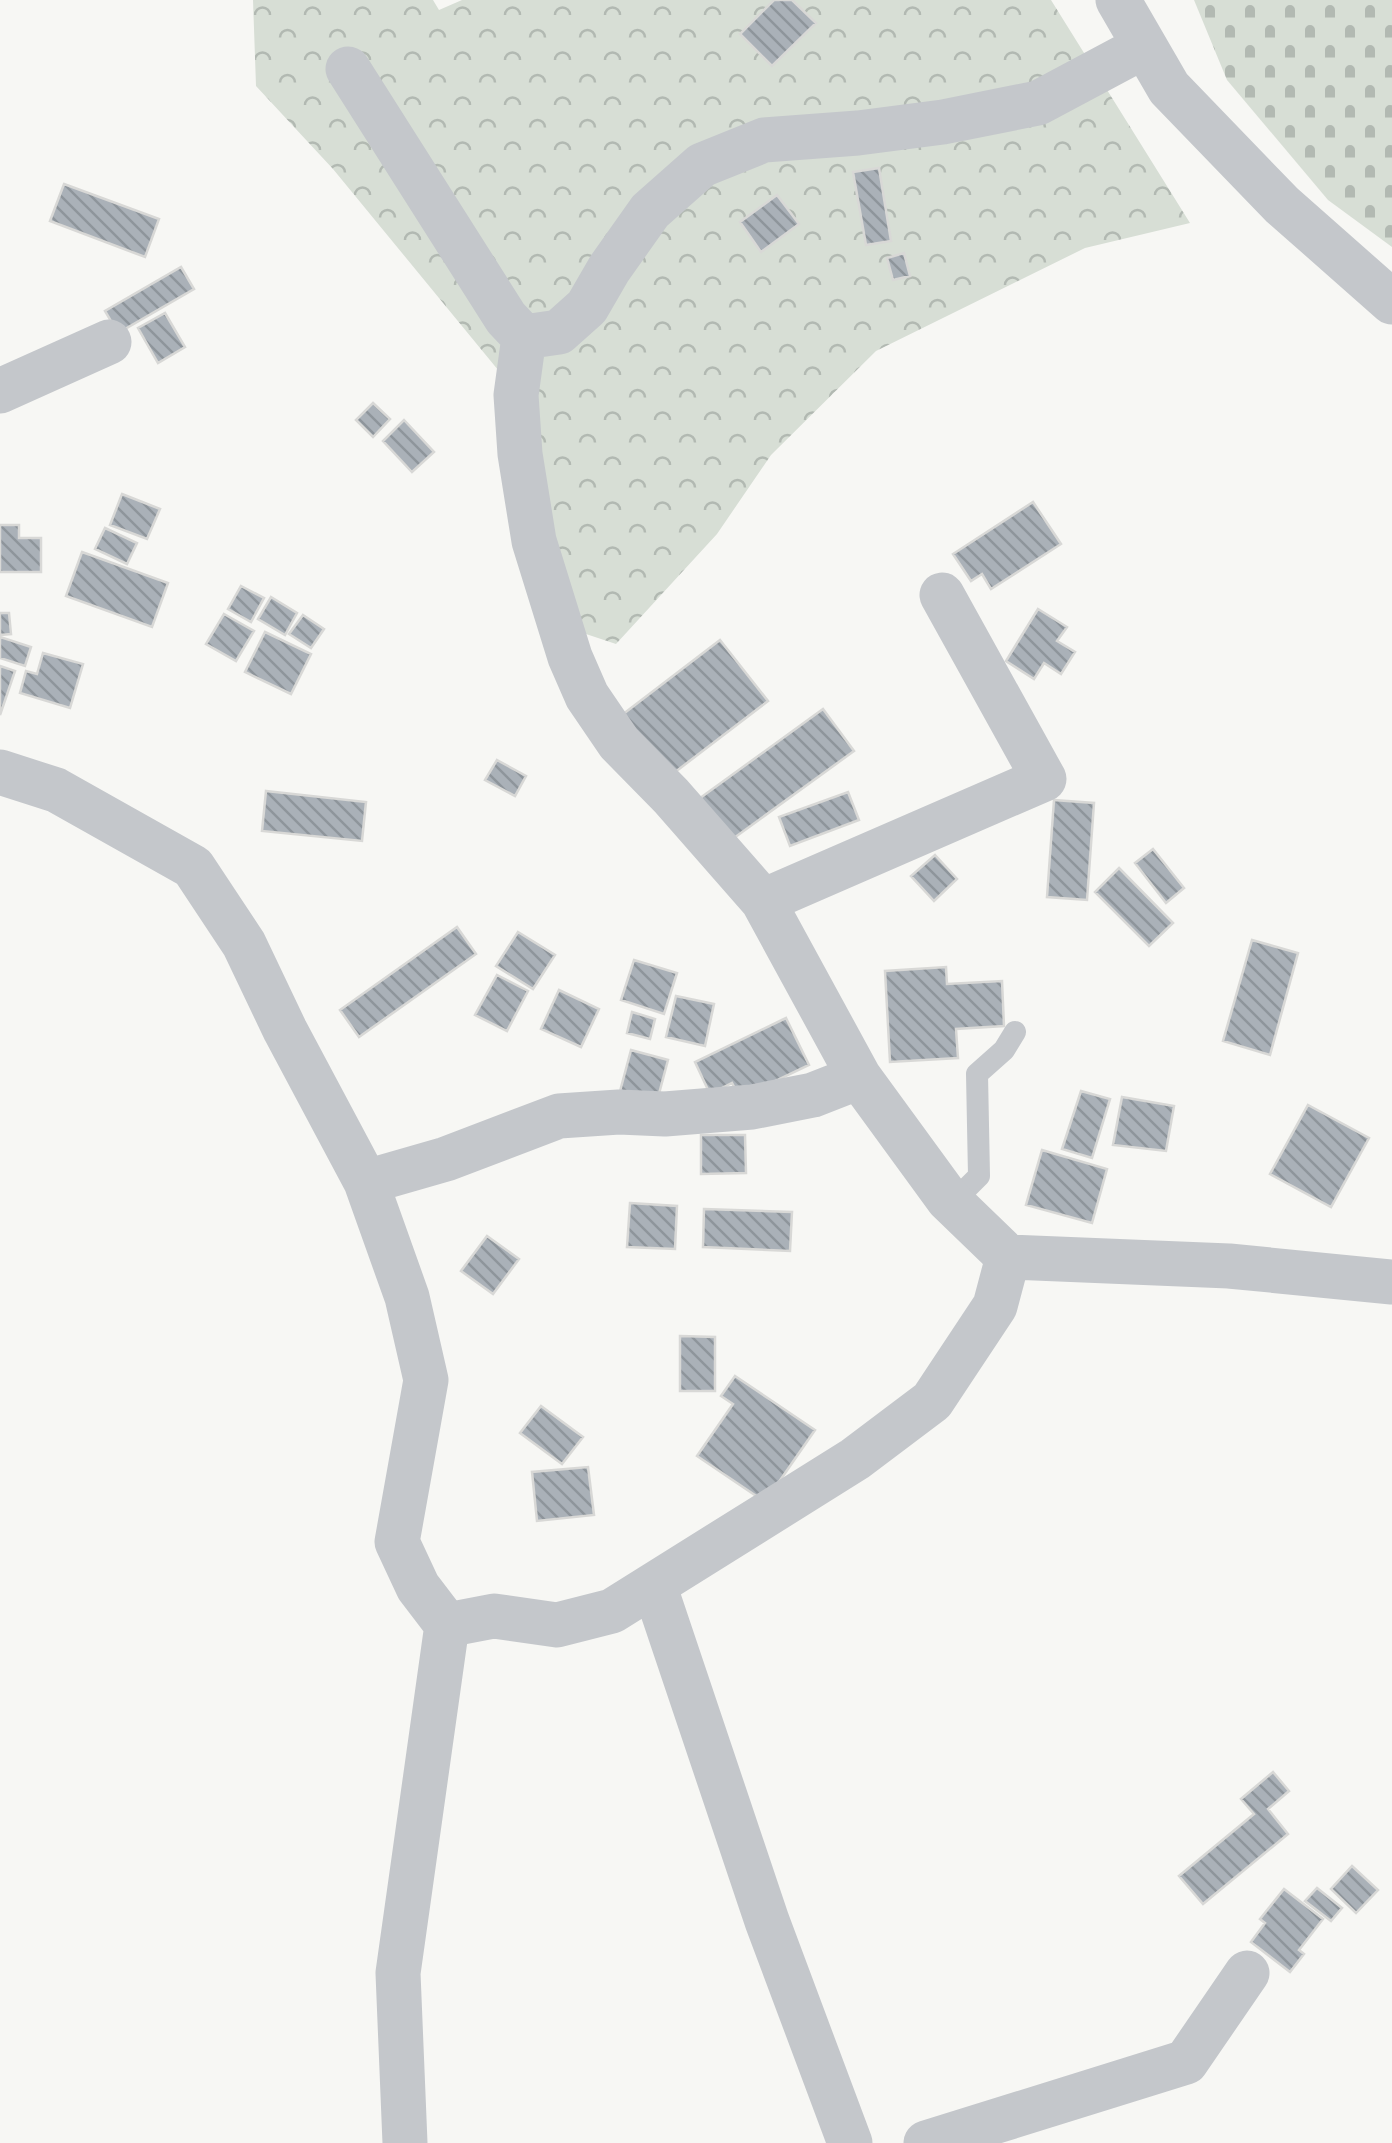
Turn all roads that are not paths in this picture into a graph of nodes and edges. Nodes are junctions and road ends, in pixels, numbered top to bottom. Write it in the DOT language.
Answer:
graph roads {
  1 [pos="1118,0"];
  2 [pos="1142,47"];
  3 [pos="348,69"];
  4 [pos="1392,302"];
  5 [pos="524,337"];
  6 [pos="109,342"];
  7 [pos="0,391"];
  8 [pos="942,595"];
  9 [pos="0,772"];
  10 [pos="762,901"];
  11 [pos="1014,1032"];
  12 [pos="859,1076"];
  13 [pos="366,1182"];
  14 [pos="948,1198"];
  15 [pos="1008,1257"];
  16 [pos="1392,1282"];
  17 [pos="654,1586"];
  18 [pos="447,1625"];
  19 [pos="1247,1973"];
  20 [pos="404,2143"];
  21 [pos="850,2143"];
  22 [pos="926,2143"];
  1 -- 2 [label="street"];
  2 -- 4 [label="street"];
  2 -- 5 [label="street"];
  3 -- 5 [label="street"];
  5 -- 10 [label="street"];
  6 -- 7 [label="street"];
  8 -- 10 [label="street"];
  9 -- 13 [label="street"];
  10 -- 12 [label="street"];
  11 -- 14 [label="lane"];
  12 -- 13 [label="street"];
  12 -- 14 [label="street"];
  13 -- 18 [label="street"];
  14 -- 15 [label="street"];
  15 -- 16 [label="street"];
  15 -- 17 [label="street"];
  17 -- 18 [label="street"];
  17 -- 21 [label="street"];
  18 -- 20 [label="street"];
  19 -- 22 [label="street"];
}
